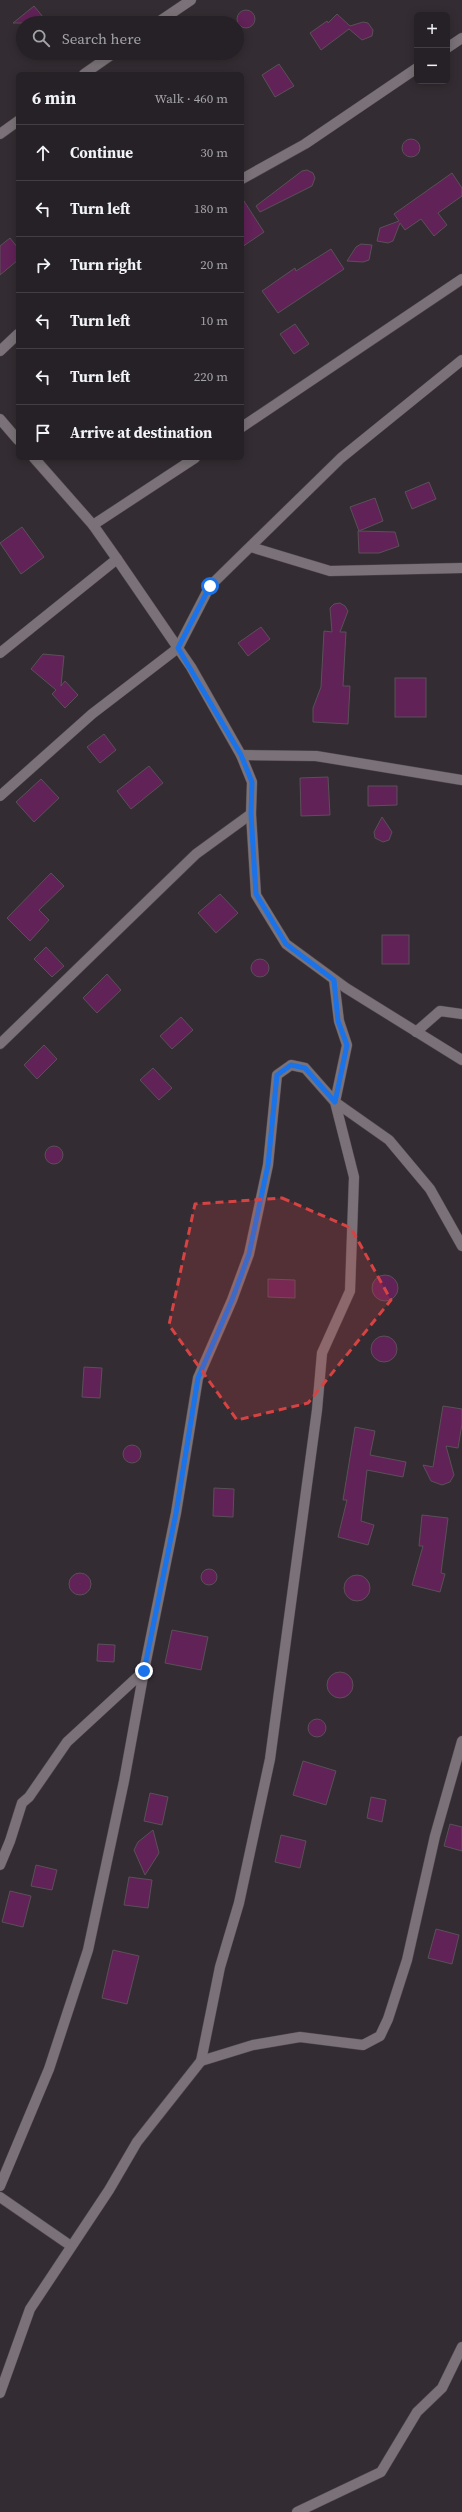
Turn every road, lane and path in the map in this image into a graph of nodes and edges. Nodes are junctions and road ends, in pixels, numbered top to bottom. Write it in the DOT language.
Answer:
graph roads {
  1 [pos="191,0"];
  2 [pos="167,16"];
  3 [pos="462,38"];
  4 [pos="450,46"];
  5 [pos="104,60"];
  6 [pos="414,70"];
  7 [pos="87,72"];
  8 [pos="16,122"];
  9 [pos="0,134"];
  10 [pos="244,178"];
  11 [pos="462,279"];
  12 [pos="16,336"];
  13 [pos="0,351"];
  14 [pos="462,360"];
  15 [pos="0,419"];
  16 [pos="244,426"];
  17 [pos="16,438"];
  18 [pos="36,460"];
  19 [pos="192,460"];
  20 [pos="93,525"];
  21 [pos="251,547"];
  22 [pos="118,559"];
  23 [pos="462,568"];
  24 [pos="178,648"];
  25 [pos="0,653"];
  26 [pos="241,755"];
  27 [pos="462,780"];
  28 [pos="0,796"];
  29 [pos="251,814"];
  30 [pos="334,980"];
  31 [pos="462,1014"];
  32 [pos="416,1032"];
  33 [pos="0,1044"];
  34 [pos="462,1060"];
  35 [pos="335,1102"];
  36 [pos="462,1246"];
  37 [pos="144,1671"];
  38 [pos="462,1741"];
  39 [pos="0,1865"];
  40 [pos="201,2061"];
  41 [pos="0,2186"];
  42 [pos="0,2197"];
  43 [pos="71,2246"];
  44 [pos="462,2347"];
  45 [pos="0,2393"];
  46 [pos="297,2512"];
  1 -- 2 [label="street"];
  3 -- 4 [label="street"];
  5 -- 7 [label="street"];
  6 -- 10 [label="street"];
  8 -- 9 [label="street"];
  11 -- 16 [label="street"];
  12 -- 13 [label="street"];
  14 -- 21 [label="street"];
  15 -- 17 [label="street"];
  18 -- 20 [label="street"];
  19 -- 20 [label="street"];
  20 -- 22 [label="street"];
  21 -- 23 [label="street"];
  21 -- 24 [label="street"];
  22 -- 24 [label="street"];
  22 -- 25 [label="street"];
  24 -- 26 [label="street"];
  24 -- 28 [label="street"];
  26 -- 27 [label="street"];
  26 -- 29 [label="street"];
  29 -- 30 [label="street"];
  29 -- 33 [label="street"];
  30 -- 32 [label="street"];
  30 -- 35 [label="street"];
  31 -- 32 [label="street"];
  32 -- 34 [label="street"];
  35 -- 36 [label="street"];
  35 -- 37 [label="street"];
  35 -- 40 [label="street"];
  37 -- 39 [label="street"];
  37 -- 41 [label="street"];
  38 -- 40 [label="street"];
  40 -- 43 [label="street"];
  42 -- 43 [label="street"];
  43 -- 45 [label="street"];
  44 -- 46 [label="street"];
}
